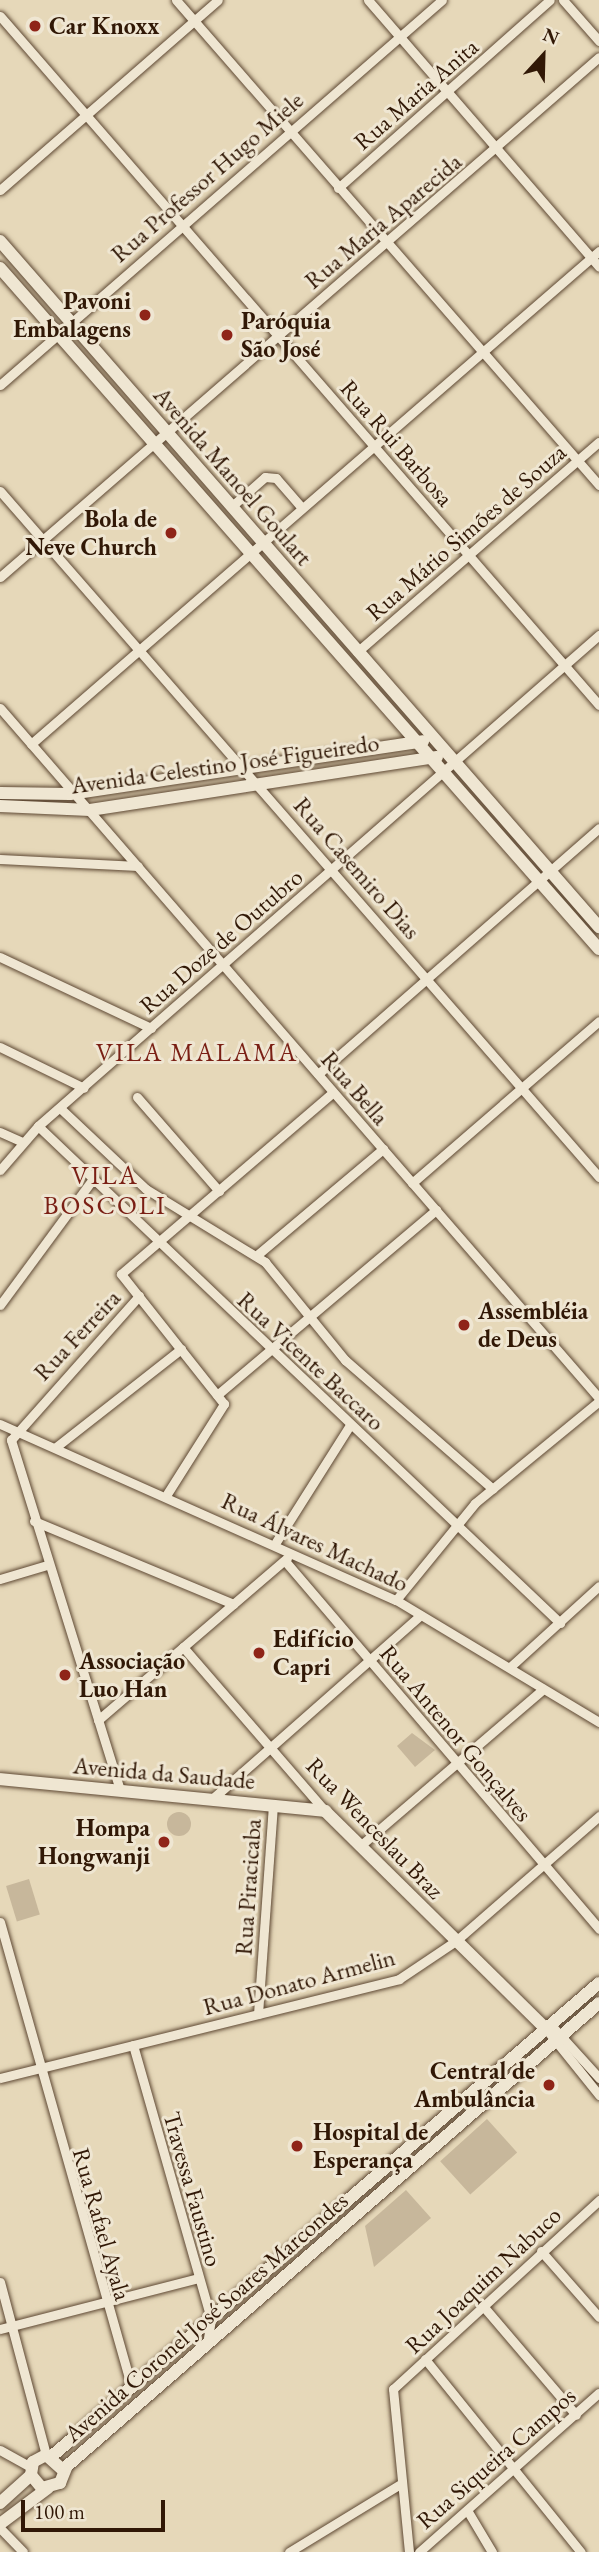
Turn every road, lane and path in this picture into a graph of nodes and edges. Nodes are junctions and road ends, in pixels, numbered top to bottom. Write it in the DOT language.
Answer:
graph roads {
  1 [pos="176,0"];
  2 [pos="218,0"];
  3 [pos="368,0"];
  4 [pos="442,0"];
  5 [pos="550,0"];
  6 [pos="563,0"];
  7 [pos="0,16"];
  8 [pos="194,21"];
  9 [pos="399,36"];
  10 [pos="599,41"];
  11 [pos="599,57"];
  12 [pos="448,93"];
  13 [pos="86,116"];
  14 [pos="289,130"];
  15 [pos="497,149"];
  16 [pos="338,188"];
  17 [pos="0,190"];
  18 [pos="181,225"];
  19 [pos="0,241"];
  20 [pos="388,244"];
  21 [pos="595,255"];
  22 [pos="599,267"];
  23 [pos="0,268"];
  24 [pos="71,322"];
  25 [pos="58,334"];
  26 [pos="278,336"];
  27 [pos="483,353"];
  28 [pos="0,385"];
  29 [pos="167,432"];
  30 [pos="599,442"];
  31 [pos="154,443"];
  32 [pos="373,445"];
  33 [pos="578,460"];
  34 [pos="599,485"];
  35 [pos="0,491"];
  36 [pos="232,506"];
  37 [pos="301,507"];
  38 [pos="42,540"];
  39 [pos="262,540"];
  40 [pos="250,551"];
  41 [pos="468,555"];
  42 [pos="0,577"];
  43 [pos="599,635"];
  44 [pos="136,648"];
  45 [pos="357,652"];
  46 [pos="565,666"];
  47 [pos="599,705"];
  48 [pos="0,708"];
  49 [pos="434,739"];
  50 [pos="418,742"];
  51 [pos="31,744"];
  52 [pos="430,755"];
  53 [pos="454,762"];
  54 [pos="245,768"];
  55 [pos="444,771"];
  56 [pos="258,783"];
  57 [pos="0,793"];
  58 [pos="70,794"];
  59 [pos="0,806"];
  60 [pos="90,810"];
  61 [pos="599,828"];
  62 [pos="0,859"];
  63 [pos="138,866"];
  64 [pos="332,869"];
  65 [pos="550,871"];
  66 [pos="539,881"];
  67 [pos="599,927"];
  68 [pos="599,949"];
  69 [pos="0,957"];
  70 [pos="223,965"];
  71 [pos="427,978"];
  72 [pos="599,1021"];
  73 [pos="150,1028"];
  74 [pos="0,1047"];
  75 [pos="317,1074"];
  76 [pos="521,1087"];
  77 [pos="84,1088"];
  78 [pos="333,1092"];
  79 [pos="137,1097"];
  80 [pos="60,1108"];
  81 [pos="38,1126"];
  82 [pos="0,1132"];
  83 [pos="22,1142"];
  84 [pos="383,1149"];
  85 [pos="0,1170"];
  86 [pos="599,1177"];
  87 [pos="93,1179"];
  88 [pos="412,1183"];
  89 [pos="219,1191"];
  90 [pos="436,1210"];
  91 [pos="188,1217"];
  92 [pos="159,1242"];
  93 [pos="257,1255"];
  94 [pos="139,1296"];
  95 [pos="0,1305"];
  96 [pos="311,1315"];
  97 [pos="181,1349"];
  98 [pos="269,1350"];
  99 [pos="217,1395"];
  100 [pos="599,1400"];
  101 [pos="0,1424"];
  102 [pos="350,1425"];
  103 [pos="15,1431"];
  104 [pos="56,1447"];
  105 [pos="493,1489"];
  106 [pos="167,1494"];
  107 [pos="34,1521"];
  108 [pos="456,1524"];
  109 [pos="276,1542"];
  110 [pos="292,1550"];
  111 [pos="285,1561"];
  112 [pos="47,1565"];
  113 [pos="0,1579"];
  114 [pos="599,1586"];
  115 [pos="396,1600"];
  116 [pos="233,1604"];
  117 [pos="421,1615"];
  118 [pos="560,1623"];
  119 [pos="183,1647"];
  120 [pos="370,1660"];
  121 [pos="510,1667"];
  122 [pos="542,1689"];
  123 [pos="98,1720"];
  124 [pos="599,1722"];
  125 [pos="270,1748"];
  126 [pos="455,1762"];
  127 [pos="0,1779"];
  128 [pos="120,1790"];
  129 [pos="212,1799"];
  130 [pos="273,1805"];
  131 [pos="324,1811"];
  132 [pos="599,1816"];
  133 [pos="359,1846"];
  134 [pos="542,1864"];
  135 [pos="0,1922"];
  136 [pos="599,1928"];
  137 [pos="2,1937"];
  138 [pos="457,1940"];
  139 [pos="599,1983"];
  140 [pos="599,2003"];
  141 [pos="258,2014"];
  142 [pos="549,2027"];
  143 [pos="558,2038"];
  144 [pos="133,2045"];
  145 [pos="38,2069"];
  146 [pos="0,2078"];
  147 [pos="599,2078"];
  148 [pos="599,2095"];
  149 [pos="599,2200"];
  150 [pos="541,2251"];
  151 [pos="198,2277"];
  152 [pos="0,2282"];
  153 [pos="104,2304"];
  154 [pos="483,2306"];
  155 [pos="599,2317"];
  156 [pos="211,2319"];
  157 [pos="11,2326"];
  158 [pos="0,2329"];
  159 [pos="207,2343"];
  160 [pos="425,2360"];
  161 [pos="132,2389"];
  162 [pos="599,2393"];
  163 [pos="576,2414"];
  164 [pos="0,2450"];
  165 [pos="49,2455"];
  166 [pos="514,2468"];
  167 [pos="31,2471"];
  168 [pos="64,2471"];
  169 [pos="402,2483"];
  170 [pos="48,2488"];
  171 [pos="0,2503"];
  172 [pos="467,2510"];
  173 [pos="0,2526"];
  174 [pos="23,2552"];
  175 [pos="289,2552"];
  176 [pos="409,2552"];
  177 [pos="419,2552"];
  178 [pos="492,2552"];
  179 [pos="581,2552"];
  1 -- 8 [label="street"];
  2 -- 8 [label="street"];
  3 -- 9 [label="street"];
  4 -- 9 [label="street, Rua Professor Hugo Miele"];
  5 -- 12 [label="street, Rua Maria Anita"];
  6 -- 10 [label="street"];
  7 -- 13 [label="street, Rua Rui Barbosa"];
  8 -- 13 [label="street"];
  8 -- 14 [label="street"];
  9 -- 12 [label="street"];
  9 -- 14 [label="street, Rua Professor Hugo Miele"];
  11 -- 15 [label="street, Rua Maria Aparecida"];
  12 -- 15 [label="street"];
  12 -- 16 [label="street, Rua Maria Anita"];
  13 -- 17 [label="street"];
  13 -- 18 [label="street, Rua Rui Barbosa"];
  14 -- 16 [label="street"];
  14 -- 18 [label="street, Rua Professor Hugo Miele"];
  15 -- 20 [label="street, Rua Maria Aparecida"];
  15 -- 21 [label="street"];
  16 -- 20 [label="street"];
  18 -- 24 [label="street, Rua Professor Hugo Miele"];
  18 -- 26 [label="street, Rua Rui Barbosa"];
  19 -- 24 [label="main road, Avenida Manoel Goulart"];
  20 -- 26 [label="street, Rua Maria Aparecida"];
  20 -- 27 [label="street"];
  21 -- 22 [label="street"];
  21 -- 27 [label="street"];
  23 -- 25 [label="main road, Avenida Manoel Goulart"];
  24 -- 25 [label="street, Rua Professor Hugo Miele"];
  24 -- 29 [label="main road, Avenida Manoel Goulart"];
  25 -- 28 [label="street, Rua Professor Hugo Miele"];
  25 -- 31 [label="main road, Avenida Manoel Goulart"];
  26 -- 29 [label="street, Rua Maria Aparecida"];
  26 -- 32 [label="street, Rua Rui Barbosa"];
  27 -- 32 [label="street"];
  27 -- 33 [label="street"];
  29 -- 31 [label="street, Rua Maria Aparecida"];
  29 -- 36 [label="main road, Avenida Manoel Goulart"];
  30 -- 33 [label="street, Rua Mário Simões de Souza"];
  31 -- 38 [label="street, Rua Maria Aparecida"];
  31 -- 40 [label="main road, Avenida Manoel Goulart"];
  32 -- 37 [label="street"];
  32 -- 41 [label="street, Rua Rui Barbosa"];
  33 -- 34 [label="street"];
  33 -- 41 [label="street, Rua Mário Simões de Souza"];
  35 -- 38 [label="street, Rua Casemiro Dias"];
  36 -- 37 [label="street"];
  36 -- 39 [label="main road, Avenida Manoel Goulart"];
  37 -- 39 [label="street"];
  38 -- 42 [label="street, Rua Maria Aparecida"];
  38 -- 44 [label="street, Rua Casemiro Dias"];
  39 -- 40 [label="street"];
  39 -- 45 [label="main road, Avenida Manoel Goulart"];
  40 -- 44 [label="street"];
  40 -- 50 [label="main road, Avenida Manoel Goulart"];
  41 -- 45 [label="street, Rua Mário Simões de Souza"];
  41 -- 46 [label="street, Rua Rui Barbosa"];
  43 -- 46 [label="street, Rua Doze de Outubro"];
  44 -- 51 [label="street"];
  44 -- 54 [label="street, Rua Casemiro Dias"];
  45 -- 49 [label="main road, Avenida Manoel Goulart"];
  46 -- 47 [label="street, Rua Rui Barbosa"];
  46 -- 53 [label="street, Rua Doze de Outubro"];
  48 -- 51 [label="street, Rua Bella"];
  49 -- 50 [label="main road, Avenida Celestino José Figueiredo"];
  49 -- 52 [label="main road"];
  49 -- 53 [label="main road, Avenida Manoel Goulart"];
  50 -- 52 [label="main road, Avenida Manoel Goulart"];
  50 -- 54 [label="main road, Avenida Celestino José Figueiredo"];
  51 -- 58 [label="street, Rua Bella"];
  52 -- 53 [label="main road, Avenida Celestino José Figueiredo"];
  52 -- 55 [label="main road, Avenida Manoel Goulart"];
  52 -- 56 [label="main road, Avenida Celestino José Figueiredo"];
  53 -- 55 [label="street, Rua Doze de Outubro"];
  53 -- 65 [label="main road, Avenida Manoel Goulart"];
  54 -- 56 [label="street, Rua Casemiro Dias"];
  54 -- 58 [label="main road, Avenida Celestino José Figueiredo"];
  55 -- 64 [label="street, Rua Doze de Outubro"];
  55 -- 66 [label="main road, Avenida Manoel Goulart"];
  56 -- 60 [label="main road, Avenida Celestino José Figueiredo"];
  56 -- 64 [label="street, Rua Casemiro Dias"];
  57 -- 58 [label="main road, Avenida Celestino José Figueiredo"];
  58 -- 60 [label="street, Rua Bella"];
  59 -- 60 [label="main road, Avenida Celestino José Figueiredo"];
  60 -- 63 [label="street, Rua Bella"];
  61 -- 65 [label="street"];
  62 -- 63 [label="street"];
  63 -- 70 [label="street, Rua Bella"];
  64 -- 70 [label="street, Rua Doze de Outubro"];
  64 -- 71 [label="street, Rua Casemiro Dias"];
  65 -- 66 [label="street"];
  65 -- 67 [label="main road, Avenida Manoel Goulart"];
  66 -- 68 [label="main road, Avenida Manoel Goulart"];
  66 -- 71 [label="street"];
  69 -- 73 [label="street"];
  70 -- 73 [label="street, Rua Doze de Outubro"];
  70 -- 75 [label="street, Rua Bella"];
  71 -- 75 [label="street"];
  71 -- 76 [label="street, Rua Casemiro Dias"];
  72 -- 76 [label="street"];
  73 -- 77 [label="street, Rua Doze de Outubro"];
  74 -- 77 [label="street"];
  75 -- 78 [label="street, Rua Bella"];
  76 -- 86 [label="street, Rua Casemiro Dias"];
  76 -- 88 [label="street"];
  77 -- 80 [label="street, Rua Doze de Outubro"];
  78 -- 84 [label="street, Rua Bella"];
  78 -- 89 [label="street"];
  79 -- 89 [label="street"];
  80 -- 81 [label="street, Rua Doze de Outubro"];
  80 -- 91 [label="street"];
  81 -- 83 [label="street, Rua Doze de Outubro"];
  81 -- 87 [label="street, Rua Vicente Baccaro"];
  82 -- 83 [label="street"];
  83 -- 85 [label="street, Rua Doze de Outubro"];
  84 -- 88 [label="street, Rua Bella"];
  84 -- 93 [label="street"];
  87 -- 92 [label="street, Rua Vicente Baccaro"];
  87 -- 95 [label="street"];
  88 -- 90 [label="street, Rua Bella"];
  89 -- 91 [label="street"];
  90 -- 96 [label="street"];
  90 -- 100 [label="street, Rua Bella"];
  91 -- 92 [label="street"];
  91 -- 93 [label="street"];
  92 -- 94 [label="street"];
  92 -- 98 [label="street, Rua Vicente Baccaro"];
  93 -- 96 [label="street"];
  94 -- 97 [label="street"];
  94 -- 103 [label="street, Rua Ferreira"];
  96 -- 98 [label="street"];
  96 -- 105 [label="street"];
  97 -- 99 [label="street"];
  97 -- 104 [label="street"];
  98 -- 99 [label="street"];
  98 -- 102 [label="street, Rua Vicente Baccaro"];
  99 -- 106 [label="street"];
  100 -- 105 [label="street"];
  101 -- 103 [label="street, Rua Álvares Machado"];
  102 -- 108 [label="street, Rua Vicente Baccaro"];
  102 -- 109 [label="street"];
  103 -- 104 [label="street, Rua Álvares Machado"];
  103 -- 107 [label="street"];
  104 -- 106 [label="street, Rua Álvares Machado"];
  105 -- 108 [label="street"];
  106 -- 109 [label="street, Rua Álvares Machado"];
  107 -- 112 [label="street"];
  107 -- 116 [label="street"];
  108 -- 115 [label="street"];
  108 -- 118 [label="street, Rua Vicente Baccaro"];
  109 -- 110 [label="street, Rua Álvares Machado"];
  110 -- 111 [label="street"];
  110 -- 115 [label="street, Rua Álvares Machado"];
  111 -- 116 [label="street"];
  111 -- 120 [label="street, Rua Antenor Gonçalves"];
  112 -- 113 [label="street"];
  112 -- 123 [label="street"];
  114 -- 118 [label="street"];
  115 -- 117 [label="street, Rua Álvares Machado"];
  116 -- 119 [label="street"];
  117 -- 120 [label="street"];
  117 -- 121 [label="street, Rua Álvares Machado"];
  118 -- 121 [label="street"];
  119 -- 123 [label="street"];
  119 -- 125 [label="street, Rua Wenceslau Braz"];
  120 -- 125 [label="street"];
  120 -- 126 [label="street, Rua Antenor Gonçalves"];
  121 -- 122 [label="street, Rua Álvares Machado"];
  122 -- 124 [label="street, Rua Álvares Machado"];
  122 -- 126 [label="street"];
  123 -- 128 [label="street"];
  125 -- 129 [label="street"];
  125 -- 131 [label="street, Rua Wenceslau Braz"];
  126 -- 133 [label="street"];
  126 -- 134 [label="street, Rua Antenor Gonçalves"];
  127 -- 128 [label="main road, Avenida da Saudade"];
  128 -- 129 [label="main road, Avenida da Saudade"];
  129 -- 130 [label="main road, Avenida da Saudade"];
  130 -- 131 [label="main road, Avenida da Saudade"];
  130 -- 141 [label="street, Rua Piracicaba"];
  131 -- 133 [label="main road, Rua Wenceslau Braz"];
  132 -- 134 [label="street, Rua Donato Armelin"];
  133 -- 138 [label="main road, Rua Wenceslau Braz"];
  134 -- 136 [label="street, Rua Antenor Gonçalves"];
  134 -- 138 [label="street, Rua Donato Armelin"];
  135 -- 137 [label="street, Rua Rafael Ayala"];
  137 -- 145 [label="street, Rua Rafael Ayala"];
  138 -- 141 [label="street, Rua Donato Armelin"];
  138 -- 142 [label="main road, Rua Wenceslau Braz"];
  139 -- 142 [label="main road, Avenida Coronel José Soares Marcondes"];
  140 -- 143 [label="main road, Avenida Coronel José Soares Marcondes"];
  141 -- 144 [label="street, Rua Donato Armelin"];
  142 -- 143 [label="street"];
  142 -- 156 [label="main road, Avenida Coronel José Soares Marcondes"];
  143 -- 147 [label="street"];
  143 -- 148 [label="street"];
  143 -- 159 [label="main road, Avenida Coronel José Soares Marcondes"];
  144 -- 145 [label="street, Rua Donato Armelin"];
  144 -- 151 [label="street, Travessa Faustino"];
  145 -- 146 [label="street, Rua Donato Armelin"];
  145 -- 153 [label="street, Rua Rafael Ayala"];
  149 -- 150 [label="street, Rua Joaquim Nabuco"];
  150 -- 154 [label="street, Rua Joaquim Nabuco"];
  150 -- 155 [label="street"];
  151 -- 153 [label="street"];
  151 -- 156 [label="street, Travessa Faustino"];
  152 -- 157 [label="street"];
  153 -- 157 [label="street"];
  153 -- 161 [label="street, Rua Rafael Ayala"];
  154 -- 160 [label="street, Rua Joaquim Nabuco"];
  154 -- 163 [label="street"];
  156 -- 159 [label="street, Travessa Faustino"];
  156 -- 161 [label="main road, Avenida Coronel José Soares Marcondes"];
  157 -- 158 [label="street"];
  157 -- 165 [label="street"];
  159 -- 168 [label="main road, Avenida Coronel José Soares Marcondes"];
  160 -- 166 [label="street"];
  160 -- 169 [label="street, Rua Joaquim Nabuco"];
  161 -- 165 [label="main road, Avenida Coronel José Soares Marcondes"];
  162 -- 163 [label="street, Rua Siqueira Campos"];
  163 -- 166 [label="street, Rua Siqueira Campos"];
  164 -- 167 [label="street"];
  165 -- 167 [label="main road, Avenida Coronel José Soares Marcondes"];
  165 -- 168 [label="main road"];
  166 -- 172 [label="street, Rua Siqueira Campos"];
  166 -- 179 [label="street"];
  167 -- 170 [label="main road"];
  167 -- 171 [label="main road"];
  168 -- 170 [label="main road, Avenida Coronel José Soares Marcondes"];
  169 -- 175 [label="street"];
  169 -- 176 [label="street"];
  170 -- 173 [label="main road"];
  172 -- 177 [label="street, Rua Siqueira Campos"];
  172 -- 178 [label="street"];
  173 -- 174 [label="street"];
}
